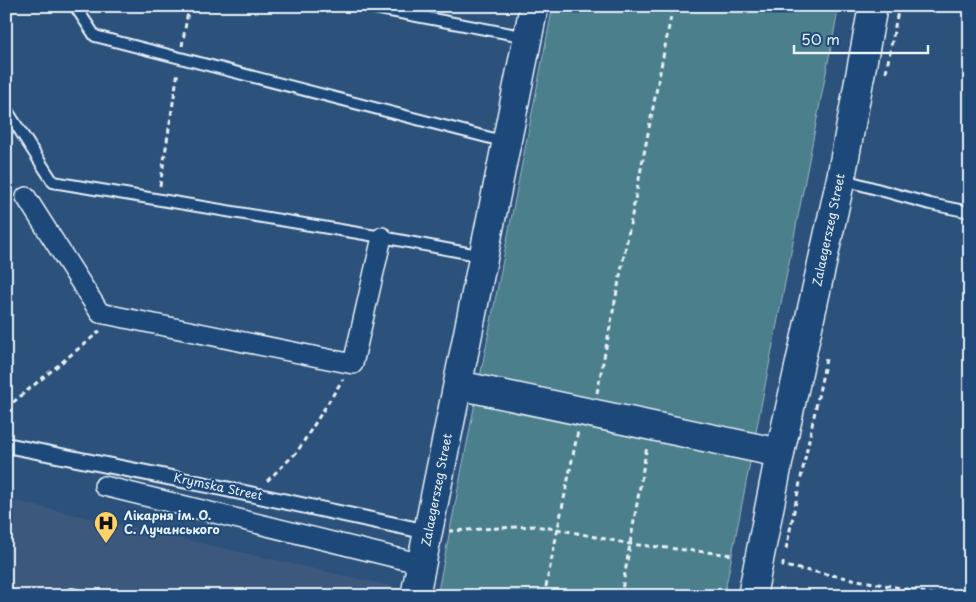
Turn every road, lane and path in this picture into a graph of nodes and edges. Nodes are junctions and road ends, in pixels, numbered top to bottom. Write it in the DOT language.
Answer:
graph roads {
  1 [pos="75,6"];
  2 [pos="189,6"];
  3 [pos="364,6"];
  4 [pos="534,6"];
  5 [pos="673,6"];
  6 [pos="873,6"];
  7 [pos="528,37"];
  8 [pos="180,58"];
  9 [pos="6,109"];
  10 [pos="507,142"];
  11 [pos="840,178"];
  12 [pos="26,197"];
  13 [pos="158,199"];
  14 [pos="970,212"];
  15 [pos="382,237"];
  16 [pos="484,256"];
  17 [pos="118,316"];
  18 [pos="353,364"];
  19 [pos="458,385"];
  20 [pos="6,408"];
  21 [pos="594,414"];
  22 [pos="648,440"];
  23 [pos="6,445"];
  24 [pos="780,453"];
  25 [pos="104,486"];
  26 [pos="253,494"];
  27 [pos="557,530"];
  28 [pos="428,532"];
  29 [pos="630,544"];
  30 [pos="733,556"];
  31 [pos="422,564"];
  32 [pos="783,566"];
  33 [pos="72,596"];
  34 [pos="79,596"];
  35 [pos="415,596"];
  36 [pos="544,596"];
  37 [pos="621,596"];
  38 [pos="752,596"];
  39 [pos="943,596"];
  1 -- 8 [label="lane"];
  2 -- 8 [label="path"];
  3 -- 7 [label="lane"];
  4 -- 7 [label="main road, Zalaegerszeg Street"];
  5 -- 21 [label="path"];
  6 -- 11 [label="main road, Zalaegerszeg Street"];
  7 -- 10 [label="main road, Zalaegerszeg Street"];
  8 -- 10 [label="lane"];
  8 -- 13 [label="path"];
  9 -- 13 [label="lane"];
  10 -- 16 [label="main road, Zalaegerszeg Street"];
  11 -- 14 [label="lane"];
  11 -- 24 [label="main road, Zalaegerszeg Street"];
  12 -- 17 [label="street"];
  13 -- 15 [label="lane"];
  15 -- 16 [label="lane"];
  15 -- 18 [label="street"];
  16 -- 19 [label="main road, Zalaegerszeg Street"];
  17 -- 18 [label="street"];
  17 -- 20 [label="path"];
  18 -- 26 [label="path"];
  19 -- 21 [label="main road"];
  19 -- 28 [label="main road, Zalaegerszeg Street"];
  21 -- 24 [label="main road"];
  21 -- 27 [label="path"];
  22 -- 29 [label="path"];
  23 -- 26 [label="street, Krymska Street"];
  24 -- 38 [label="main road, Zalaegerszeg Street"];
  25 -- 31 [label="street, Krymska Street"];
  26 -- 28 [label="street, Krymska Street"];
  27 -- 28 [label="path"];
  27 -- 29 [label="path"];
  27 -- 36 [label="path"];
  28 -- 31 [label="main road, Zalaegerszeg Street"];
  29 -- 30 [label="path"];
  29 -- 37 [label="path"];
  31 -- 35 [label="main road, Zalaegerszeg Street"];
  32 -- 39 [label="path"];
  33 -- 34 [label="lane"];
}
